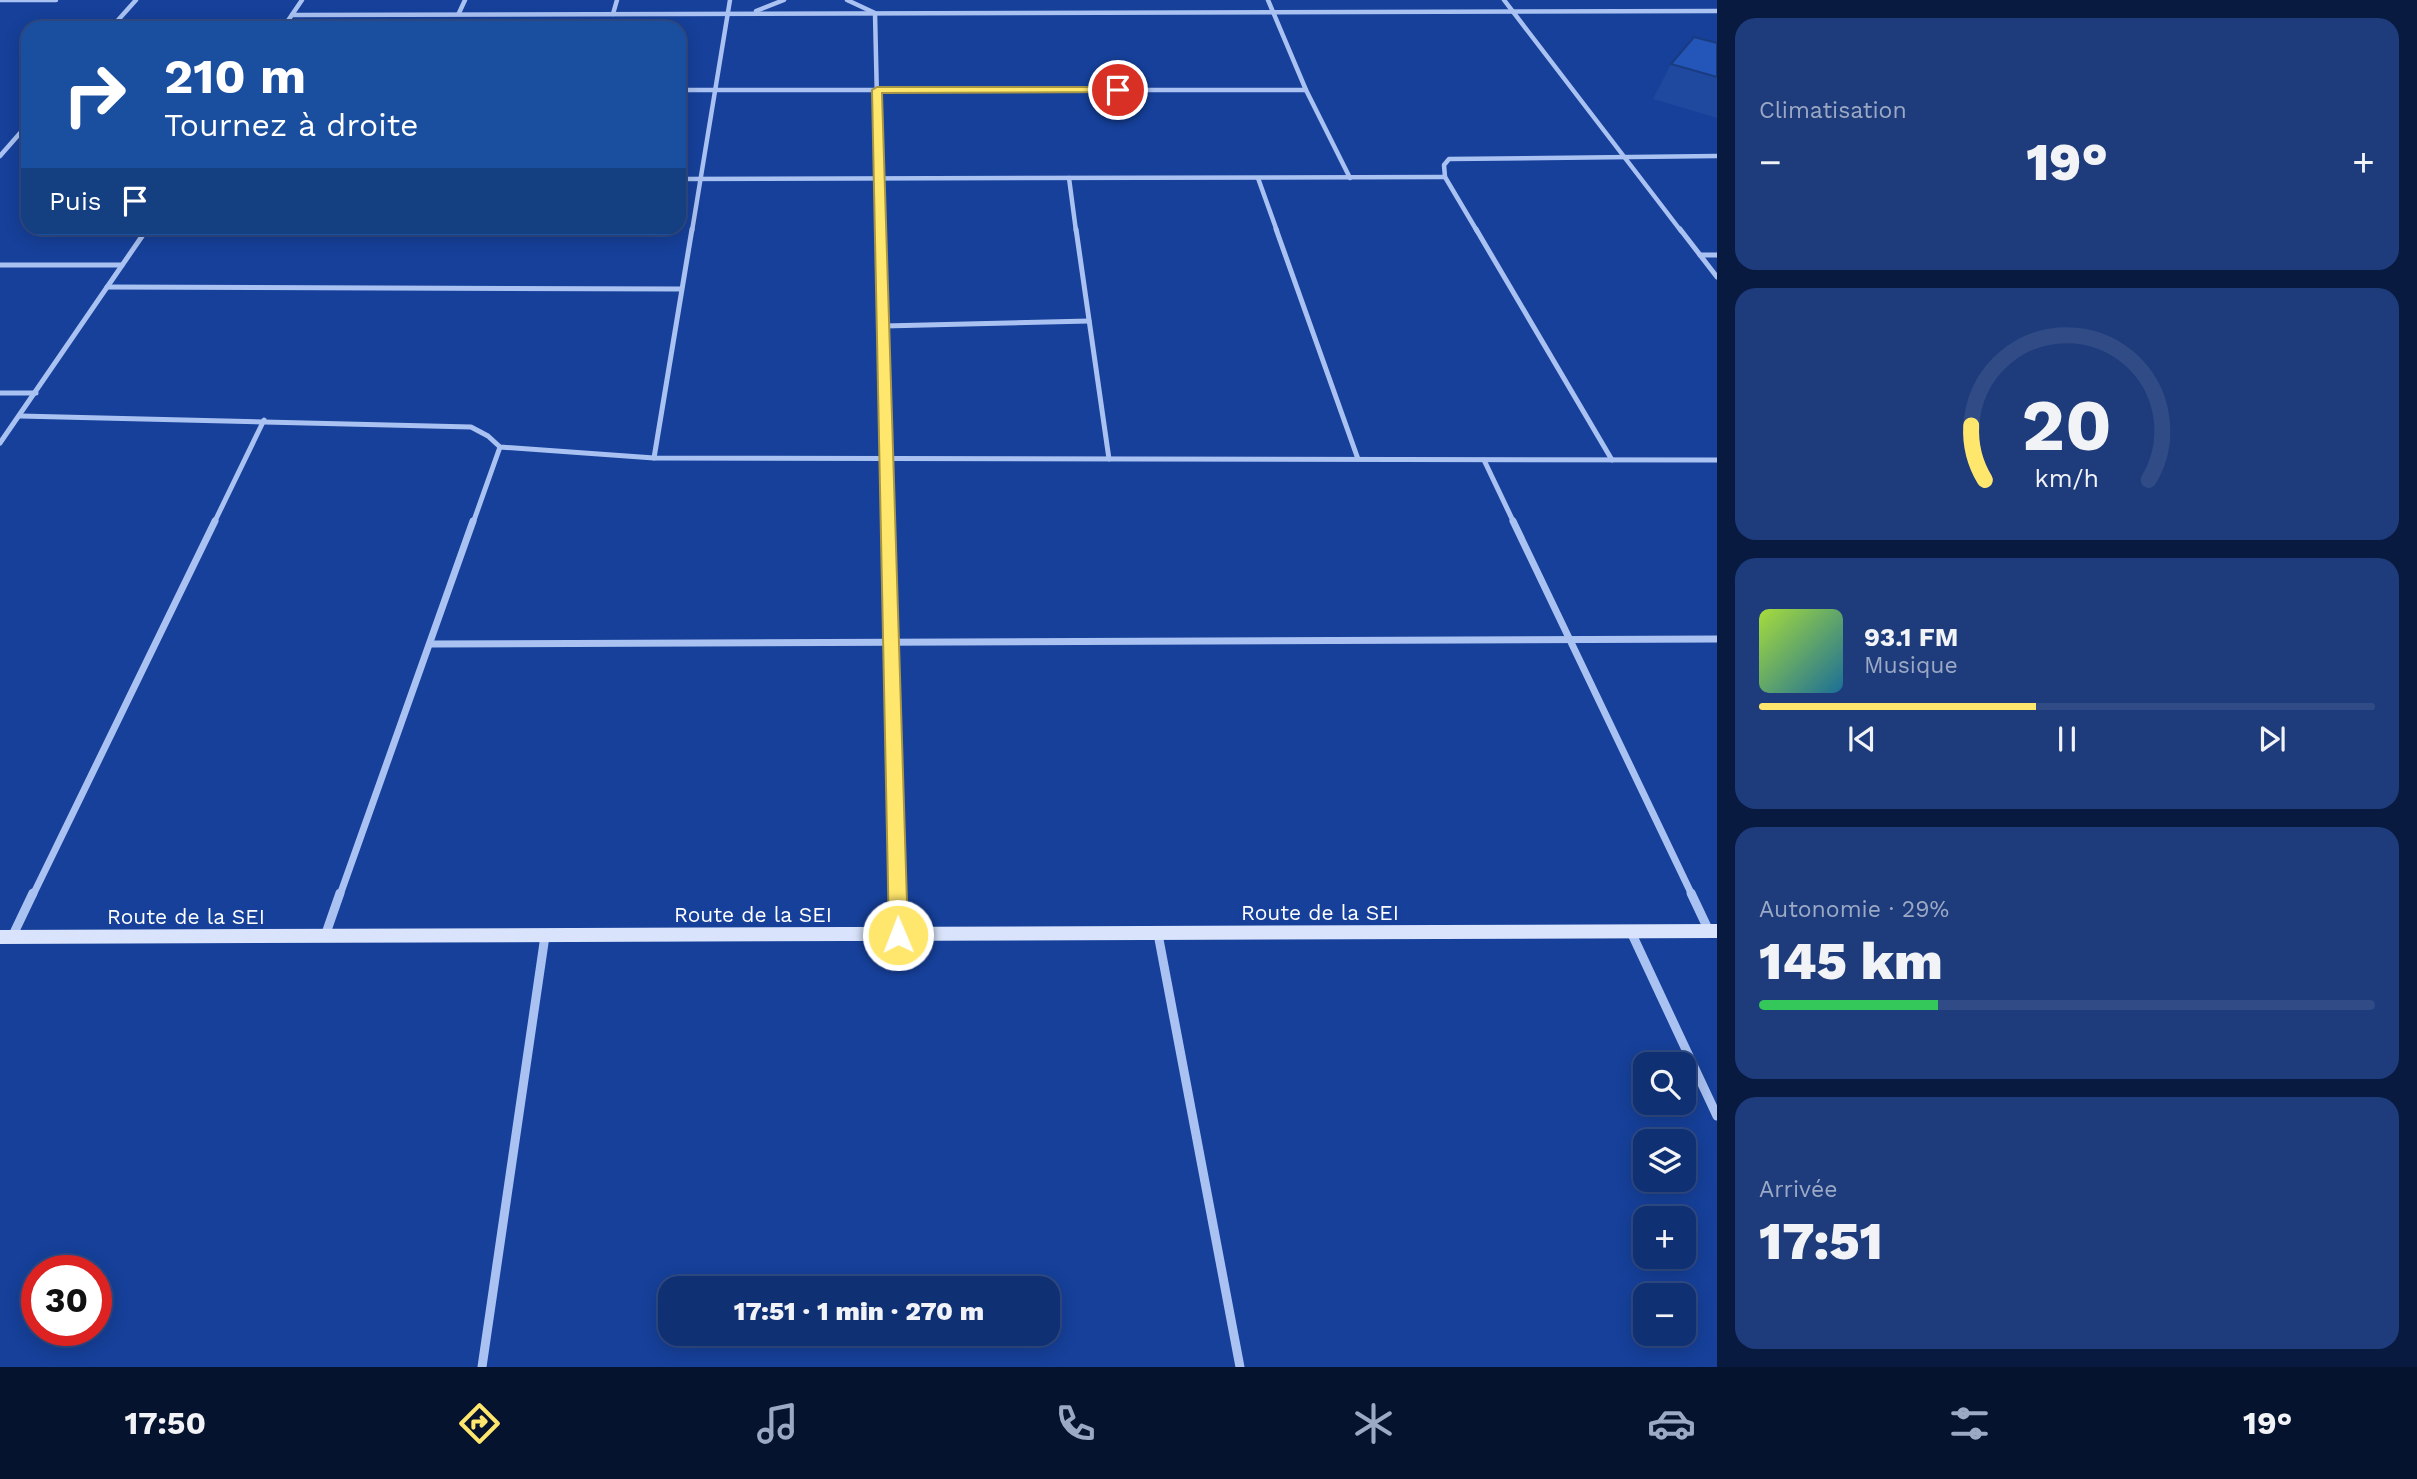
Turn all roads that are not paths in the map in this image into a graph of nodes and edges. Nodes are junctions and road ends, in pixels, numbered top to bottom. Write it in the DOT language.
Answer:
graph roads {
  1 [pos="0,0"];
  2 [pos="56,0"];
  3 [pos="136,0"];
  4 [pos="302,0"];
  5 [pos="465,0"];
  6 [pos="617,0"];
  7 [pos="730,0"];
  8 [pos="784,0"];
  9 [pos="846,0"];
  10 [pos="1268,0"];
  11 [pos="1504,0"];
  12 [pos="1513,11"];
  13 [pos="1717,11"];
  14 [pos="1272,12"];
  15 [pos="459,13"];
  16 [pos="727,13"];
  17 [pos="750,13"];
  18 [pos="875,13"];
  19 [pos="613,14"];
  20 [pos="292,15"];
  21 [pos="117,21"];
  22 [pos="288,21"];
  23 [pos="686,90"];
  24 [pos="714,90"];
  25 [pos="877,90"];
  26 [pos="1306,90"];
  27 [pos="21,132"];
  28 [pos="0,156"];
  29 [pos="1624,156"];
  30 [pos="1717,156"];
  31 [pos="1445,177"];
  32 [pos="1069,178"];
  33 [pos="1258,178"];
  34 [pos="1350,178"];
  35 [pos="686,179"];
  36 [pos="700,179"];
  37 [pos="879,179"];
  38 [pos="143,235"];
  39 [pos="1700,255"];
  40 [pos="1717,255"];
  41 [pos="0,265"];
  42 [pos="122,265"];
  43 [pos="1717,277"];
  44 [pos="107,287"];
  45 [pos="681,289"];
  46 [pos="1089,321"];
  47 [pos="884,326"];
  48 [pos="0,393"];
  49 [pos="36,393"];
  50 [pos="20,416"];
  51 [pos="264,420"];
  52 [pos="0,443"];
  53 [pos="500,447"];
  54 [pos="653,458"];
  55 [pos="886,459"];
  56 [pos="1109,459"];
  57 [pos="1358,459"];
  58 [pos="1484,460"];
  59 [pos="1612,460"];
  60 [pos="1717,460"];
  61 [pos="1570,639"];
  62 [pos="1717,639"];
  63 [pos="891,640"];
  64 [pos="431,644"];
  65 [pos="1631,931"];
  66 [pos="1713,931"];
  67 [pos="1158,934"];
  68 [pos="898,935"];
  69 [pos="325,936"];
  70 [pos="545,936"];
  71 [pos="6,937"];
  72 [pos="1717,1116"];
  73 [pos="482,1367"];
  74 [pos="1240,1367"];
  1 -- 2 [label="street"];
  3 -- 21 [label="street"];
  4 -- 20 [label="street"];
  5 -- 15 [label="street"];
  6 -- 19 [label="street"];
  7 -- 16 [label="street"];
  8 -- 17 [label="street"];
  9 -- 18 [label="street"];
  10 -- 14 [label="street"];
  11 -- 12 [label="street"];
  12 -- 13 [label="street"];
  12 -- 14 [label="street"];
  12 -- 29 [label="street"];
  14 -- 18 [label="street"];
  14 -- 26 [label="street"];
  15 -- 19 [label="street"];
  15 -- 20 [label="street"];
  16 -- 17 [label="street"];
  16 -- 19 [label="street"];
  16 -- 24 [label="street"];
  17 -- 18 [label="street"];
  18 -- 25 [label="street"];
  20 -- 22 [label="street"];
  23 -- 24 [label="street"];
  24 -- 25 [label="street"];
  24 -- 36 [label="street"];
  25 -- 26 [label="street"];
  25 -- 37 [label="street"];
  26 -- 34 [label="street"];
  27 -- 28 [label="street"];
  29 -- 30 [label="street"];
  29 -- 31 [label="street"];
  29 -- 39 [label="street"];
  31 -- 34 [label="street"];
  31 -- 59 [label="street"];
  32 -- 33 [label="street"];
  32 -- 37 [label="street"];
  32 -- 46 [label="street"];
  33 -- 34 [label="street"];
  33 -- 57 [label="street"];
  35 -- 36 [label="street"];
  36 -- 37 [label="street"];
  36 -- 45 [label="street"];
  37 -- 47 [label="street"];
  38 -- 42 [label="street"];
  39 -- 40 [label="street"];
  39 -- 43 [label="street"];
  41 -- 42 [label="street"];
  42 -- 44 [label="street"];
  44 -- 45 [label="street"];
  44 -- 49 [label="street"];
  45 -- 54 [label="street"];
  46 -- 47 [label="street"];
  46 -- 56 [label="street"];
  47 -- 55 [label="street"];
  48 -- 49 [label="street"];
  49 -- 50 [label="street"];
  50 -- 51 [label="street"];
  50 -- 52 [label="street"];
  51 -- 53 [label="street"];
  51 -- 71 [label="street"];
  53 -- 54 [label="street"];
  53 -- 64 [label="street"];
  54 -- 55 [label="street"];
  55 -- 56 [label="street"];
  55 -- 63 [label="street"];
  56 -- 57 [label="street"];
  57 -- 58 [label="street"];
  58 -- 59 [label="street"];
  58 -- 61 [label="street"];
  59 -- 60 [label="street"];
  61 -- 62 [label="street"];
  61 -- 63 [label="street"];
  61 -- 66 [label="street"];
  63 -- 64 [label="street"];
  63 -- 68 [label="street"];
  64 -- 69 [label="street"];
  65 -- 66 [label="street, Route de la SEI"];
  65 -- 67 [label="street, Route de la SEI"];
  65 -- 72 [label="street"];
  67 -- 68 [label="street, Route de la SEI"];
  67 -- 74 [label="street"];
  68 -- 70 [label="street, Route de la SEI"];
  69 -- 70 [label="street, Route de la SEI"];
  69 -- 71 [label="street, Route de la SEI"];
  70 -- 73 [label="street"];
}
